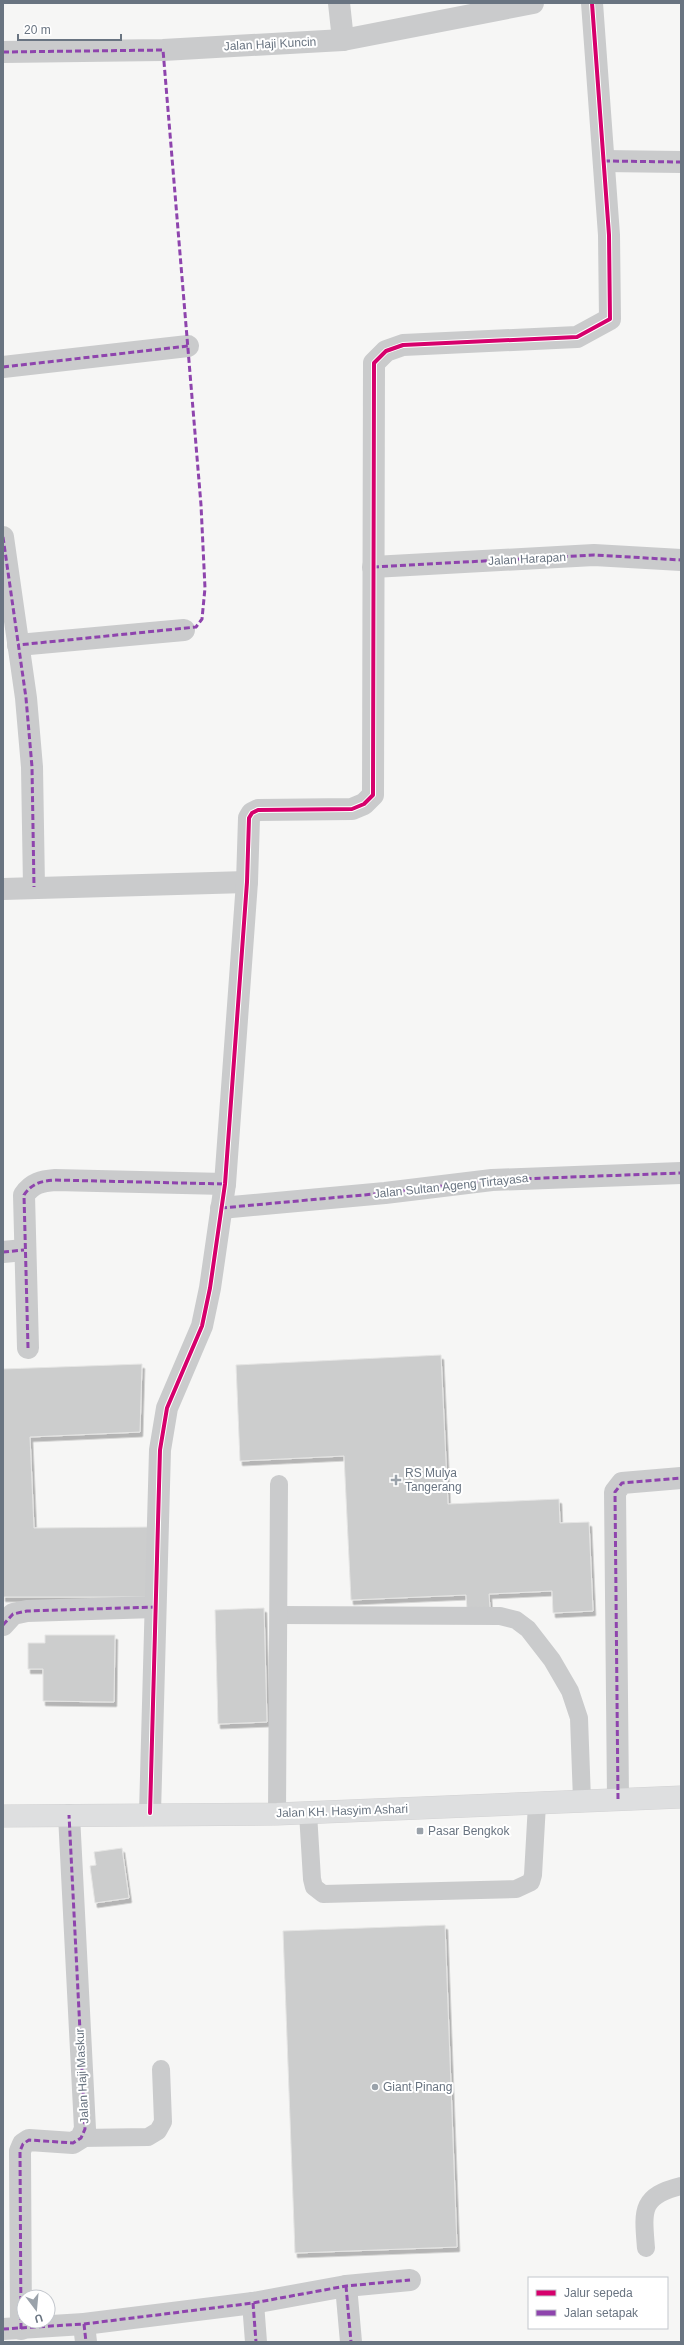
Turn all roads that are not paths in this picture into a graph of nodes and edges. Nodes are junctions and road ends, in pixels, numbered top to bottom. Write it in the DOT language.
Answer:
graph roads {
  1 [pos="339,3"];
  2 [pos="592,3"];
  3 [pos="522,4"];
  4 [pos="343,40"];
  5 [pos="3,52"];
  6 [pos="604,161"];
  7 [pos="681,162"];
  8 [pos="188,346"];
  9 [pos="3,367"];
  10 [pos="3,539"];
  11 [pos="681,560"];
  12 [pos="373,567"];
  13 [pos="184,630"];
  14 [pos="18,645"];
  15 [pos="247,882"];
  16 [pos="34,887"];
  17 [pos="3,888"];
  18 [pos="681,1174"];
  19 [pos="225,1184"];
  20 [pos="221,1208"];
  21 [pos="24,1250"];
  22 [pos="3,1252"];
  23 [pos="28,1348"];
  24 [pos="681,1478"];
  25 [pos="279,1484"];
  26 [pos="155,1607"];
  27 [pos="280,1614"];
  28 [pos="3,1625"];
  29 [pos="681,1797"];
  30 [pos="618,1799"];
  31 [pos="582,1800"];
  32 [pos="537,1804"];
  33 [pos="308,1813"];
  34 [pos="150,1814"];
  35 [pos="277,1814"];
  36 [pos="69,1815"];
  37 [pos="3,1816"];
  38 [pos="161,2069"];
  39 [pos="82,2138"];
  40 [pos="681,2186"];
  41 [pos="646,2248"];
  42 [pos="410,2280"];
  43 [pos="346,2286"];
  44 [pos="253,2303"];
  45 [pos="12,2329"];
  46 [pos="85,2333"];
  47 [pos="256,2342"];
  48 [pos="351,2342"];
  1 -- 4 [label="street"];
  2 -- 6 [label="street"];
  3 -- 4 [label="street, Jalan Haji Kuncin"];
  4 -- 5 [label="street, Jalan Haji Kuncin"];
  6 -- 7 [label="street"];
  6 -- 12 [label="street"];
  8 -- 9 [label="street"];
  10 -- 14 [label="street"];
  11 -- 12 [label="street, Jalan Harapan"];
  12 -- 15 [label="street"];
  13 -- 14 [label="street"];
  14 -- 16 [label="street"];
  15 -- 16 [label="street"];
  15 -- 19 [label="street"];
  16 -- 17 [label="street"];
  18 -- 20 [label="street, Jalan Sultan Ageng Tirtayasa"];
  19 -- 20 [label="street"];
  19 -- 21 [label="street"];
  20 -- 26 [label="street"];
  21 -- 22 [label="street"];
  21 -- 23 [label="street"];
  24 -- 30 [label="street"];
  25 -- 27 [label="lane"];
  26 -- 28 [label="street"];
  26 -- 34 [label="street"];
  27 -- 31 [label="lane"];
  27 -- 35 [label="lane"];
  29 -- 30 [label="main road, Jalan KH. Hasyim Ashari"];
  30 -- 31 [label="main road, Jalan KH. Hasyim Ashari"];
  31 -- 32 [label="main road, Jalan KH. Hasyim Ashari"];
  32 -- 33 [label="main road, Jalan KH. Hasyim Ashari"];
  32 -- 33 [label="lane"];
  33 -- 35 [label="main road, Jalan KH. Hasyim Ashari"];
  34 -- 35 [label="main road, Jalan KH. Hasyim Ashari"];
  34 -- 36 [label="main road, Jalan KH. Hasyim Ashari"];
  36 -- 37 [label="main road, Jalan KH. Hasyim Ashari"];
  36 -- 39 [label="street, Jalan Haji Maskur"];
  38 -- 39 [label="lane"];
  39 -- 45 [label="street, Jalan Haji Maskur"];
  40 -- 41 [label="lane"];
  42 -- 43 [label="street"];
  43 -- 44 [label="street"];
  43 -- 48 [label="street"];
  44 -- 46 [label="street"];
  44 -- 47 [label="street"];
  45 -- 46 [label="street"];
}
